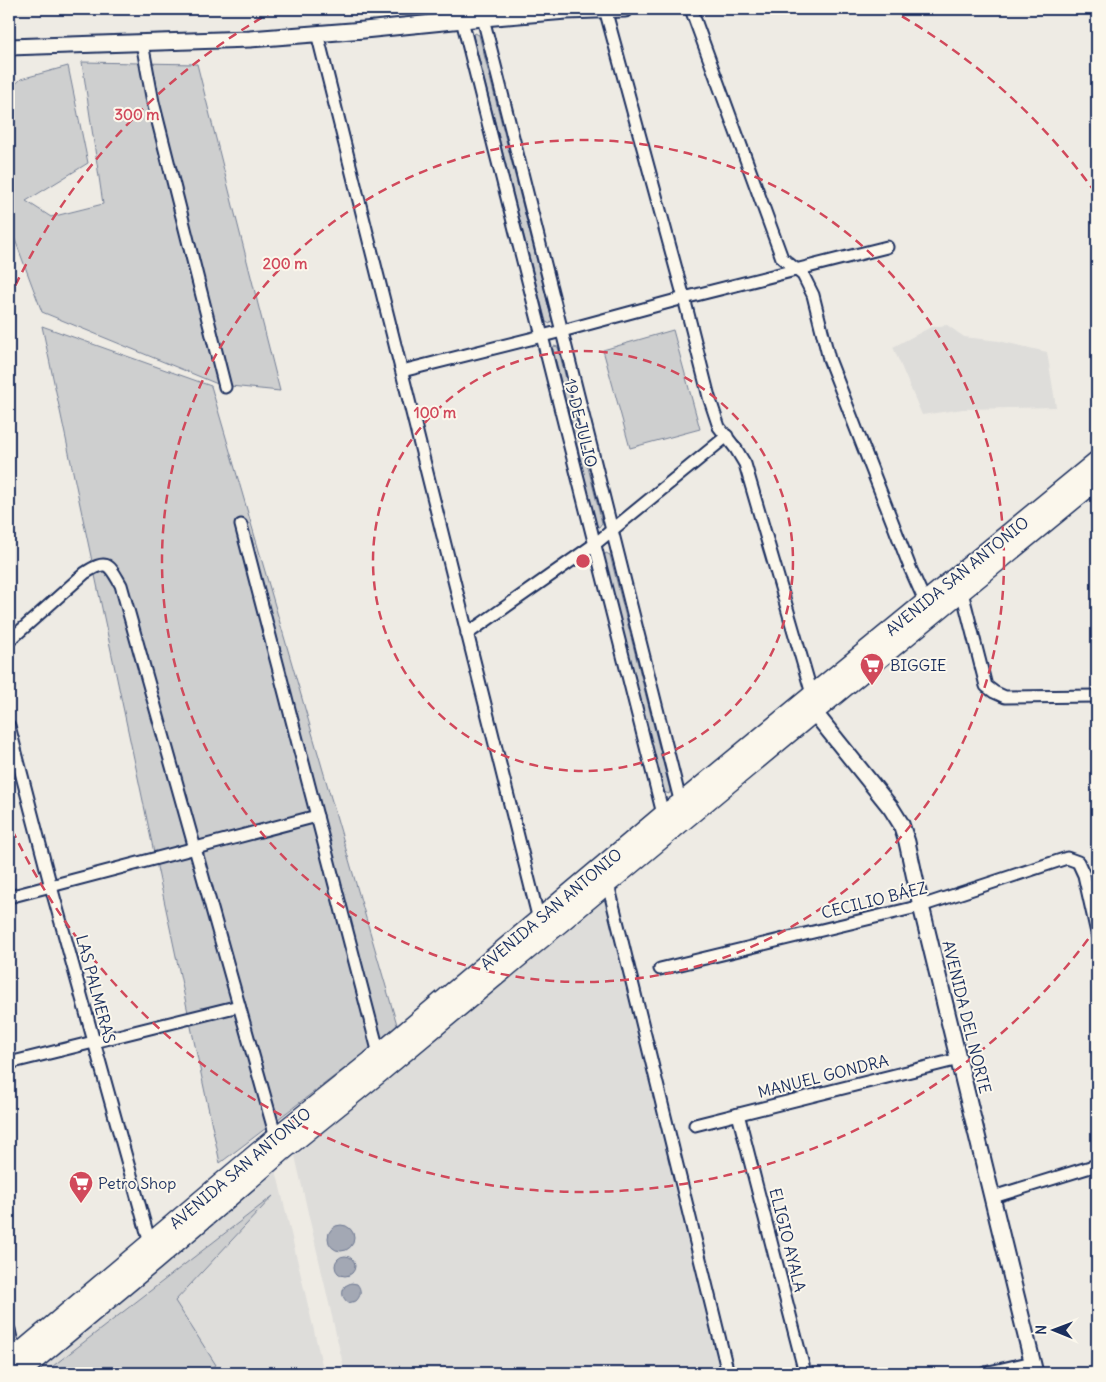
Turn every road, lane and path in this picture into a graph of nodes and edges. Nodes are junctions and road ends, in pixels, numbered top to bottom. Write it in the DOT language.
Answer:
graph roads {
  1 [pos="605,9"];
  2 [pos="624,9"];
  3 [pos="691,9"];
  4 [pos="483,18"];
  5 [pos="462,20"];
  6 [pos="317,33"];
  7 [pos="142,43"];
  8 [pos="9,47"];
  9 [pos="887,246"];
  10 [pos="797,270"];
  11 [pos="684,298"];
  12 [pos="562,331"];
  13 [pos="542,336"];
  14 [pos="402,371"];
  15 [pos="225,387"];
  16 [pos="726,436"];
  17 [pos="1097,461"];
  18 [pos="1097,480"];
  19 [pos="241,525"];
  20 [pos="612,530"];
  21 [pos="595,544"];
  22 [pos="959,584"];
  23 [pos="928,609"];
  24 [pos="467,634"];
  25 [pos="9,641"];
  26 [pos="1097,696"];
  27 [pos="813,703"];
  28 [pos="9,726"];
  29 [pos="683,811"];
  30 [pos="663,815"];
  31 [pos="317,816"];
  32 [pos="668,833"];
  33 [pos="195,849"];
  34 [pos="606,875"];
  35 [pos="51,887"];
  36 [pos="9,897"];
  37 [pos="922,906"];
  38 [pos="538,920"];
  39 [pos="1097,933"];
  40 [pos="660,968"];
  41 [pos="239,1006"];
  42 [pos="94,1042"];
  43 [pos="379,1054"];
  44 [pos="959,1059"];
  45 [pos="9,1063"];
  46 [pos="738,1114"];
  47 [pos="695,1125"];
  48 [pos="280,1143"];
  49 [pos="1097,1165"];
  50 [pos="993,1197"];
  51 [pos="152,1252"];
  52 [pos="9,1330"];
  53 [pos="16,1366"];
  54 [pos="1034,1368"];
  55 [pos="728,1373"];
  56 [pos="805,1373"];
  57 [pos="985,1373"];
  1 -- 2 [label="street"];
  1 -- 4 [label="street"];
  1 -- 11 [label="street"];
  3 -- 10 [label="street"];
  4 -- 5 [label="street"];
  4 -- 12 [label="street, 19 DE JULIO"];
  5 -- 6 [label="street"];
  5 -- 13 [label="street, 19 DE JULIO"];
  6 -- 7 [label="street"];
  6 -- 14 [label="street"];
  7 -- 8 [label="street"];
  7 -- 15 [label="street"];
  9 -- 10 [label="street"];
  10 -- 11 [label="street"];
  10 -- 23 [label="street"];
  11 -- 12 [label="street"];
  11 -- 16 [label="street"];
  12 -- 13 [label="street"];
  12 -- 20 [label="street, 19 DE JULIO"];
  13 -- 14 [label="street"];
  13 -- 21 [label="street, 19 DE JULIO"];
  14 -- 24 [label="street"];
  16 -- 20 [label="street"];
  16 -- 27 [label="street"];
  17 -- 22 [label="main road, AVENIDA SAN ANTONIO"];
  18 -- 22 [label="main road, AVENIDA SAN ANTONIO"];
  19 -- 31 [label="street"];
  20 -- 21 [label="street"];
  20 -- 29 [label="street, 19 DE JULIO"];
  21 -- 24 [label="street"];
  21 -- 30 [label="street, 19 DE JULIO"];
  22 -- 23 [label="main road, AVENIDA SAN ANTONIO"];
  22 -- 26 [label="street"];
  23 -- 27 [label="main road, AVENIDA SAN ANTONIO"];
  24 -- 38 [label="street"];
  25 -- 33 [label="street"];
  27 -- 29 [label="main road, AVENIDA SAN ANTONIO"];
  27 -- 37 [label="street, AVENIDA DEL NORTE"];
  28 -- 35 [label="street, LAS PALMERAS"];
  29 -- 30 [label="main road, AVENIDA SAN ANTONIO"];
  29 -- 32 [label="main road, AVENIDA SAN ANTONIO"];
  30 -- 32 [label="street, 19 DE JULIO"];
  30 -- 34 [label="main road, AVENIDA SAN ANTONIO"];
  31 -- 33 [label="street"];
  31 -- 43 [label="street"];
  32 -- 34 [label="main road, AVENIDA SAN ANTONIO"];
  33 -- 35 [label="street"];
  33 -- 41 [label="street"];
  34 -- 38 [label="main road, AVENIDA SAN ANTONIO"];
  34 -- 48 [label="main road, AVENIDA SAN ANTONIO"];
  34 -- 55 [label="street"];
  35 -- 36 [label="street"];
  35 -- 42 [label="street, LAS PALMERAS"];
  37 -- 39 [label="street, CECILIO BÁEZ"];
  37 -- 40 [label="street, CECILIO BÁEZ"];
  37 -- 44 [label="street, AVENIDA DEL NORTE"];
  38 -- 43 [label="main road, AVENIDA SAN ANTONIO"];
  41 -- 42 [label="street"];
  41 -- 48 [label="street"];
  42 -- 45 [label="street"];
  42 -- 51 [label="street, LAS PALMERAS"];
  43 -- 48 [label="main road, AVENIDA SAN ANTONIO"];
  44 -- 46 [label="street, MANUEL GONDRA"];
  44 -- 50 [label="street, AVENIDA DEL NORTE"];
  46 -- 47 [label="street, MANUEL GONDRA"];
  46 -- 56 [label="street, ELIGIO AYALA"];
  48 -- 51 [label="main road, AVENIDA SAN ANTONIO"];
  49 -- 50 [label="street"];
  50 -- 54 [label="street, AVENIDA DEL NORTE"];
  51 -- 53 [label="main road, AVENIDA SAN ANTONIO"];
  52 -- 53 [label="street"];
  54 -- 57 [label="street"];
}
